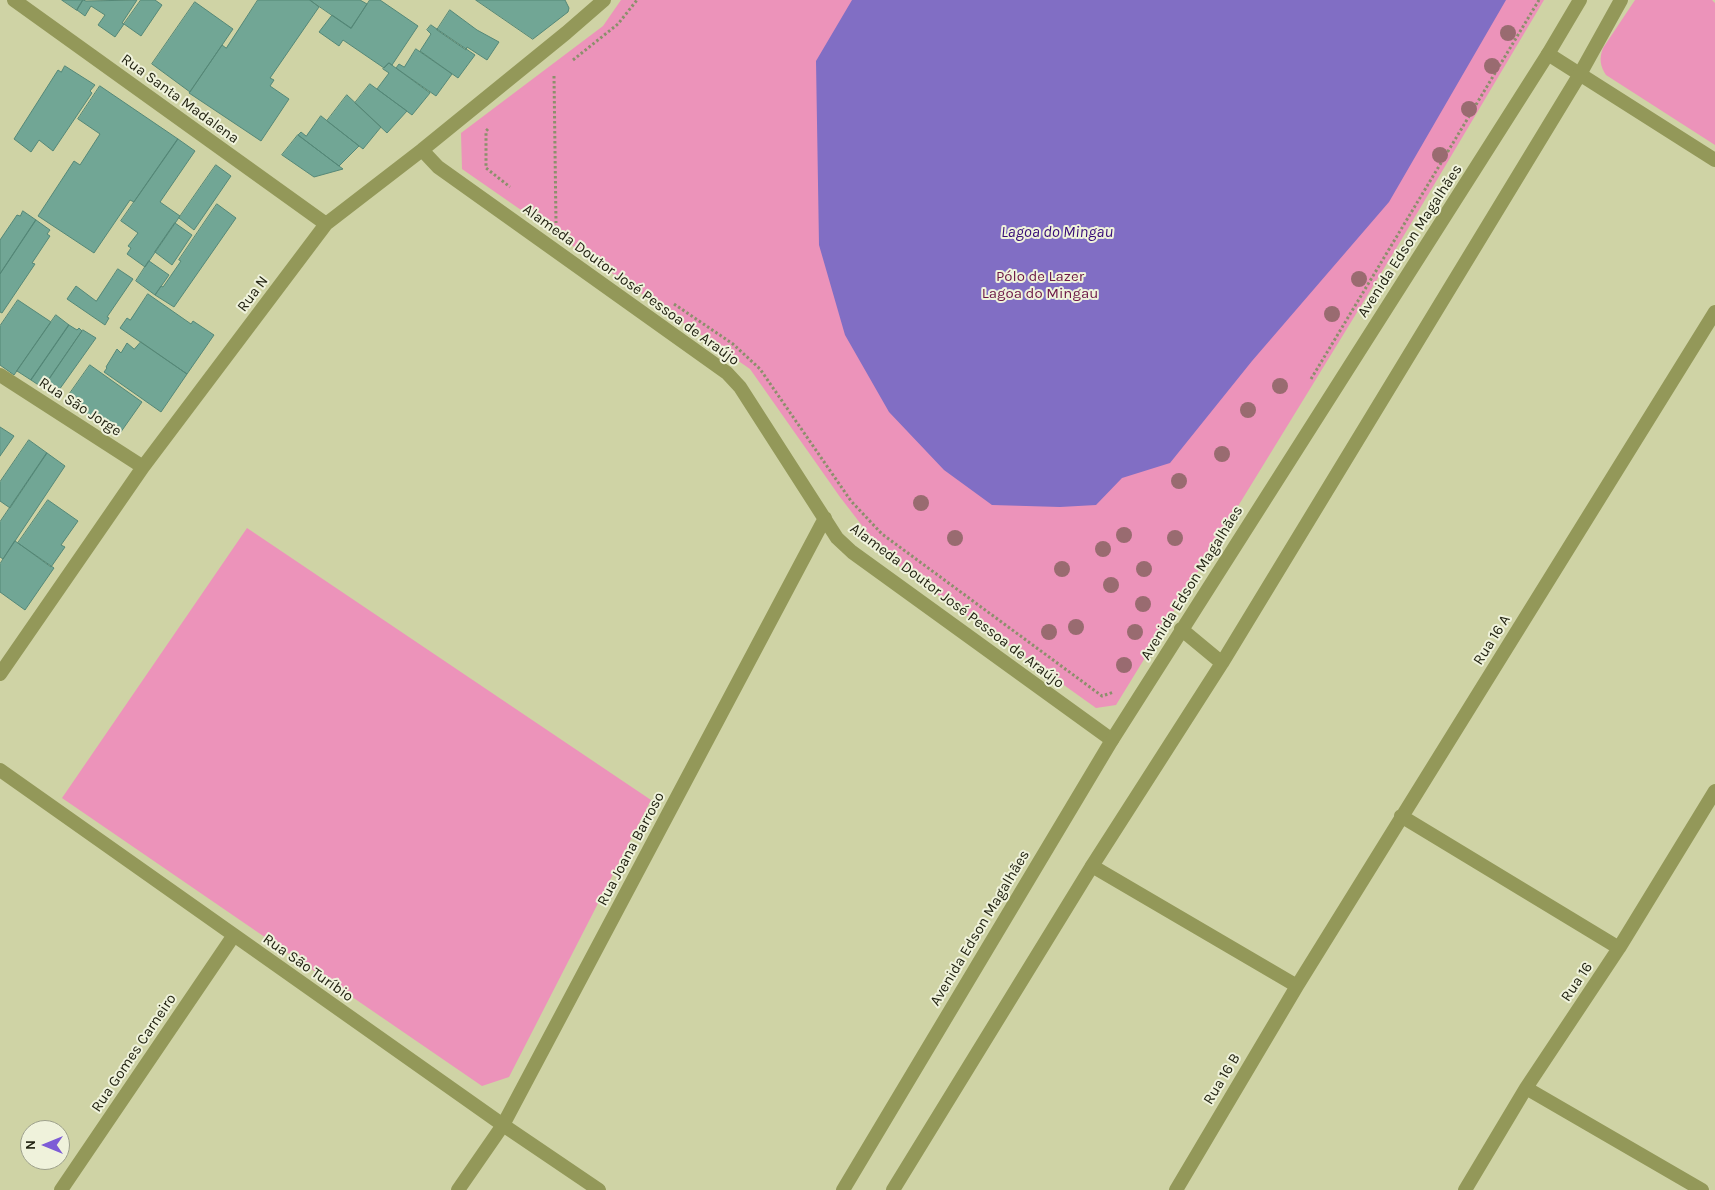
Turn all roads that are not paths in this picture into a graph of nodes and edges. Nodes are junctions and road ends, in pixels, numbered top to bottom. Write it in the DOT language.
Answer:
graph roads {
  1 [pos="14,0"];
  2 [pos="603,0"];
  3 [pos="1580,0"];
  4 [pos="1620,0"];
  5 [pos="1548,54"];
  6 [pos="1580,74"];
  7 [pos="422,150"];
  8 [pos="1715,160"];
  9 [pos="326,224"];
  10 [pos="1715,312"];
  11 [pos="0,374"];
  12 [pos="143,467"];
  13 [pos="824,518"];
  14 [pos="1181,629"];
  15 [pos="1222,663"];
  16 [pos="0,674"];
  17 [pos="1112,740"];
  18 [pos="0,770"];
  19 [pos="1715,791"];
  20 [pos="1401,816"];
  21 [pos="1092,866"];
  22 [pos="234,935"];
  23 [pos="1619,948"];
  24 [pos="1297,986"];
  25 [pos="1526,1088"];
  26 [pos="503,1125"];
  27 [pos="61,1190"];
  28 [pos="458,1190"];
  29 [pos="599,1190"];
  30 [pos="843,1190"];
  31 [pos="893,1190"];
  32 [pos="1176,1190"];
  33 [pos="1465,1190"];
  34 [pos="1702,1190"];
  1 -- 9 [label="street, Rua Santa Madalena"];
  2 -- 7 [label="street, Rua N"];
  3 -- 5 [label="street, Avenida Edson Magalhães"];
  4 -- 6 [label="street"];
  5 -- 6 [label="street"];
  5 -- 14 [label="street, Avenida Edson Magalhães"];
  6 -- 8 [label="street"];
  6 -- 15 [label="street"];
  7 -- 9 [label="street, Rua N"];
  7 -- 13 [label="street, Alameda Doutor José Pessoa de Araújo"];
  9 -- 12 [label="street, Rua N"];
  10 -- 20 [label="street, Rua 16 A"];
  11 -- 12 [label="street, Rua São Jorge"];
  12 -- 16 [label="street, Rua N"];
  13 -- 17 [label="street, Alameda Doutor José Pessoa de Araújo"];
  13 -- 26 [label="street, Rua Joana Barroso"];
  14 -- 15 [label="street"];
  14 -- 17 [label="street, Avenida Edson Magalhães"];
  15 -- 21 [label="street"];
  17 -- 30 [label="street, Avenida Edson Magalhães"];
  18 -- 22 [label="street, Rua São Turíbio"];
  19 -- 23 [label="street, Rua 16"];
  20 -- 23 [label="street"];
  20 -- 24 [label="street, Rua 16 A"];
  21 -- 24 [label="street"];
  21 -- 31 [label="street"];
  22 -- 26 [label="street, Rua São Turíbio"];
  22 -- 27 [label="street, Rua Gomes Carneiro"];
  23 -- 25 [label="street, Rua 16"];
  24 -- 32 [label="street, Rua 16 B"];
  25 -- 33 [label="street, Rua 16"];
  25 -- 34 [label="street"];
  26 -- 28 [label="street, Rua Joana Barroso"];
  26 -- 29 [label="street, Rua São Turíbio"];
}
